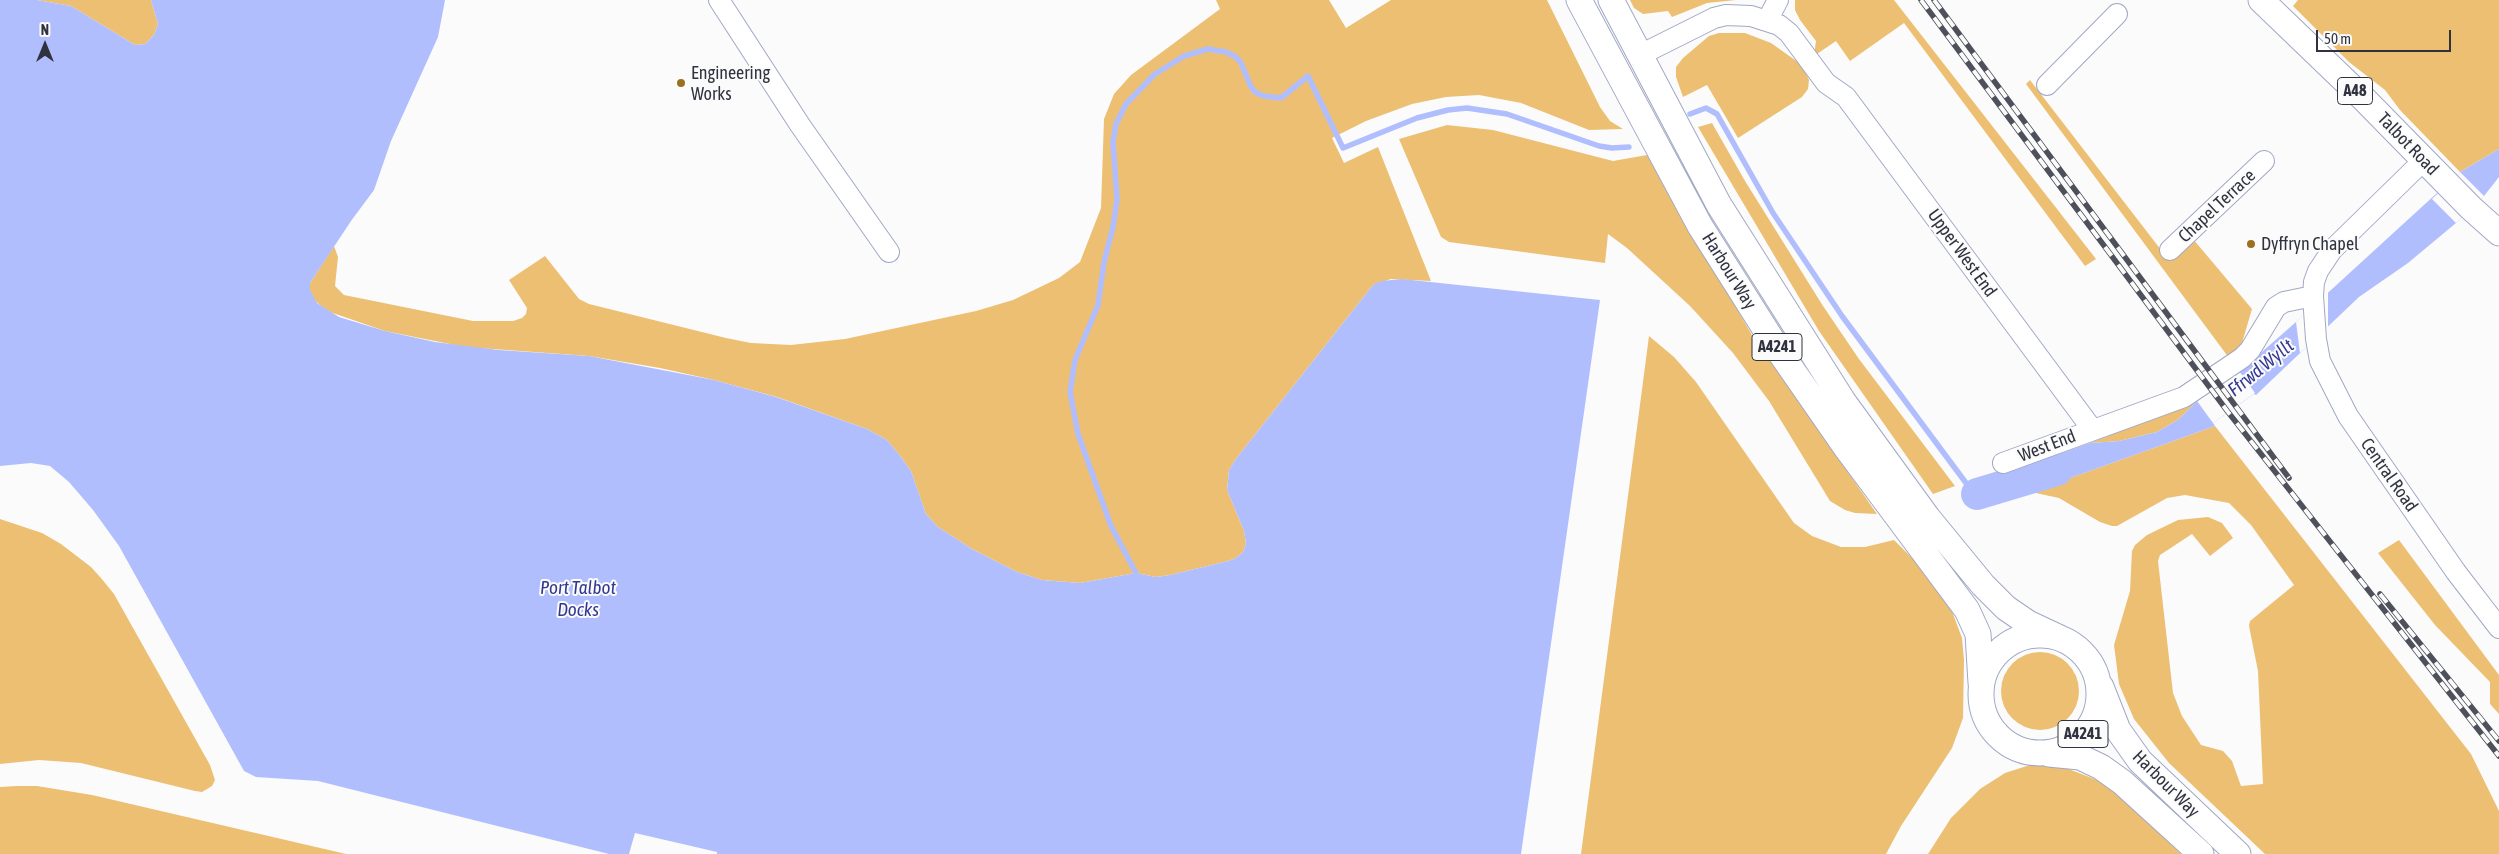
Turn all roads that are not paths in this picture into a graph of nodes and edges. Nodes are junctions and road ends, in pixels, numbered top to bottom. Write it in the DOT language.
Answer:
graph roads {
  1 [pos="719,0"];
  2 [pos="1579,0"];
  3 [pos="1611,0"];
  4 [pos="1778,0"];
  5 [pos="2261,0"];
  6 [pos="2117,14"];
  7 [pos="1768,19"];
  8 [pos="1640,55"];
  9 [pos="2047,85"];
  10 [pos="2424,160"];
  11 [pos="2264,161"];
  12 [pos="2499,233"];
  13 [pos="2170,250"];
  14 [pos="889,252"];
  15 [pos="2312,301"];
  16 [pos="2092,429"];
  17 [pos="2003,463"];
  18 [pos="2499,628"];
  19 [pos="2060,638"];
  20 [pos="2096,676"];
  21 [pos="1981,682"];
  22 [pos="2044,753"];
  23 [pos="2201,854"];
  24 [pos="2238,854"];
  1 -- 14 [label="street"];
  2 -- 21 [label="main road, Harbour Way / A4241"];
  3 -- 8 [label="main road, Harbour Way / A4241"];
  4 -- 7 [label="street"];
  5 -- 10 [label="main road, Talbot Road / A48"];
  6 -- 9 [label="street"];
  7 -- 8 [label="street"];
  7 -- 16 [label="street, Upper West End"];
  8 -- 19 [label="main road, Harbour Way / A4241"];
  10 -- 12 [label="main road, Talbot Road / A48"];
  10 -- 15 [label="street"];
  11 -- 13 [label="street, Chapel Terrace"];
  15 -- 16 [label="street, West End"];
  15 -- 18 [label="street, Central Road"];
  16 -- 17 [label="street, West End"];
  19 -- 20 [label="main road, A4241"];
  19 -- 21 [label="main road, A4241"];
  20 -- 22 [label="main road, A4241"];
  20 -- 24 [label="main road, Harbour Way / A4241"];
  21 -- 22 [label="main road, A4241"];
  22 -- 23 [label="main road, Harbour Way / A4241"];
}
